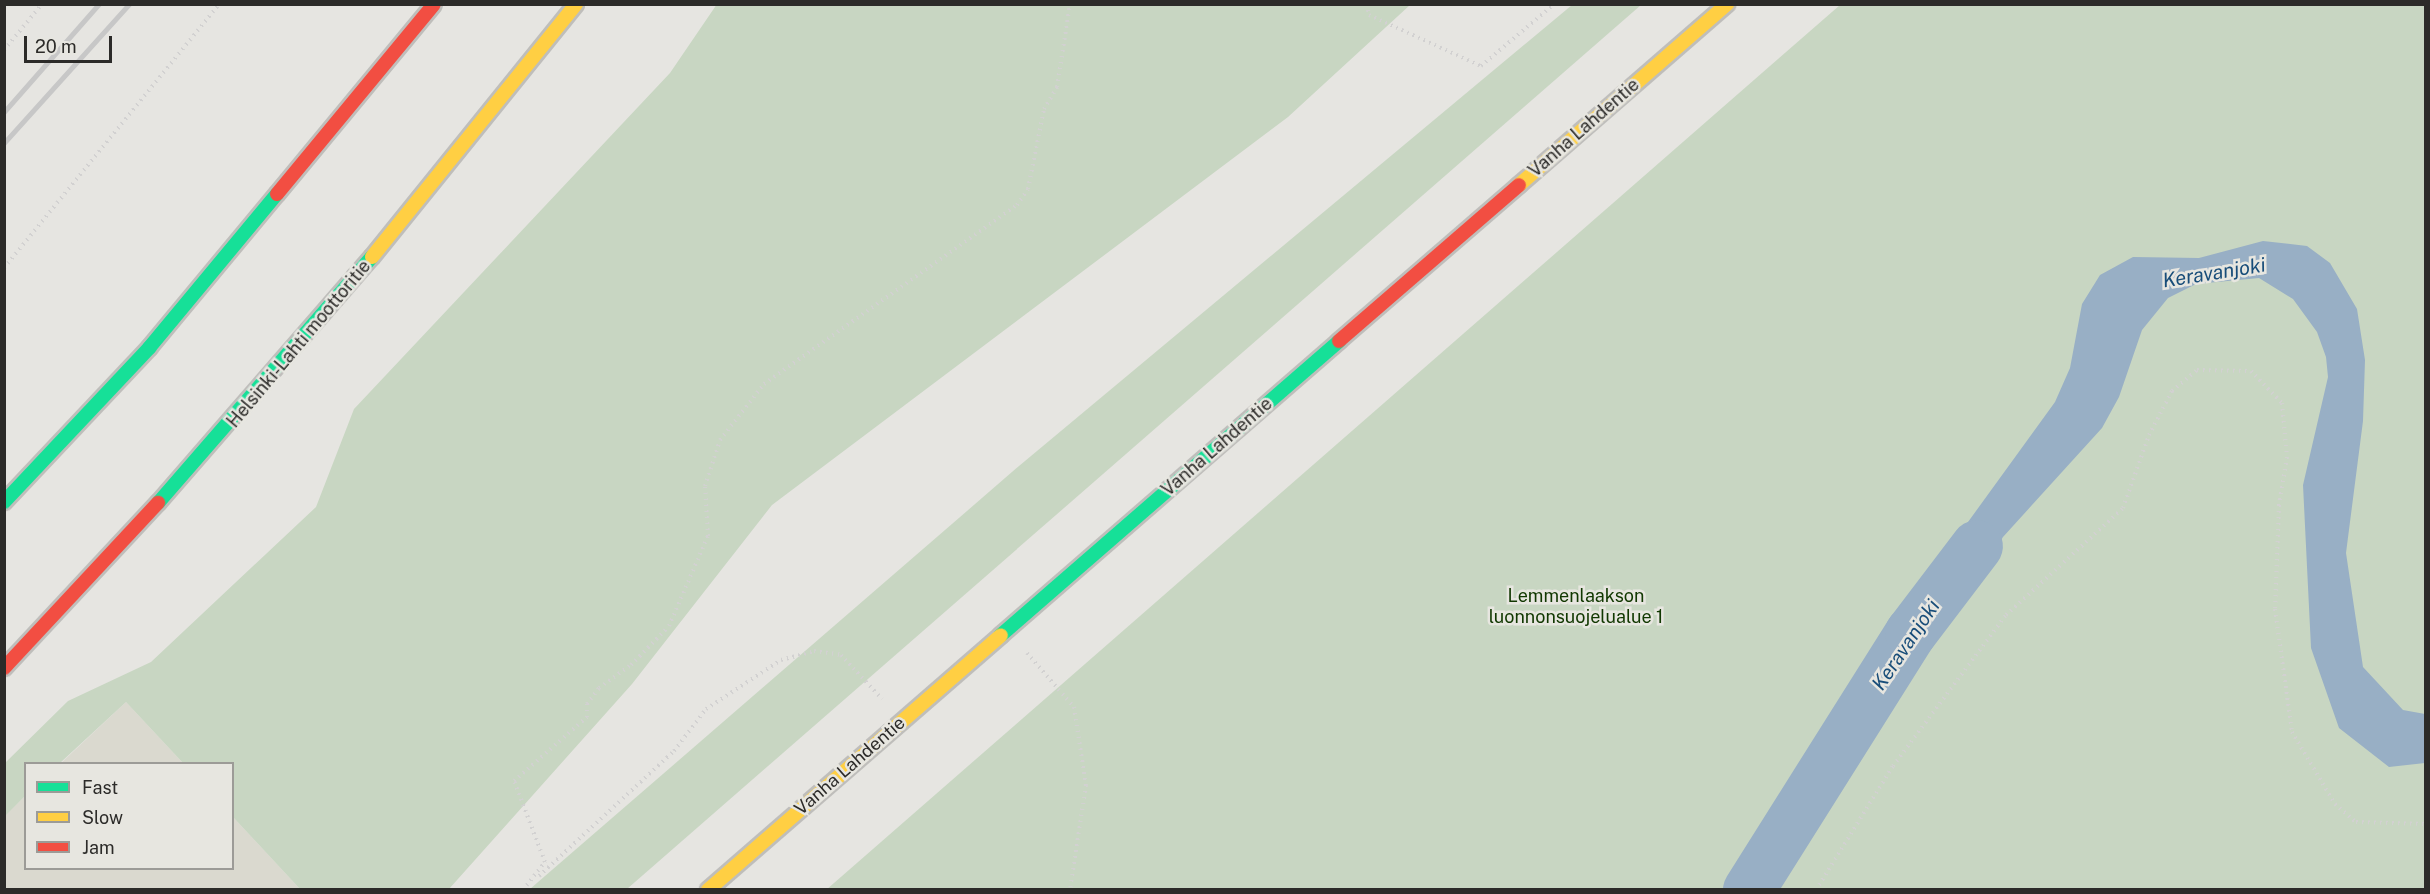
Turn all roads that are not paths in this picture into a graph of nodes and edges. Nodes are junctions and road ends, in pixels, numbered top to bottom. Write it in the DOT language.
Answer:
graph roads {
  1 [pos="434,4"];
  2 [pos="576,4"];
  3 [pos="1727,4"];
  4 [pos="4,502"];
  5 [pos="4,668"];
  6 [pos="708,890"];
  1 -- 4 [label="main road"];
  2 -- 5 [label="main road, Helsinki-Lahti moottoritie"];
  3 -- 6 [label="main road, Vanha Lahdentie"];
}
